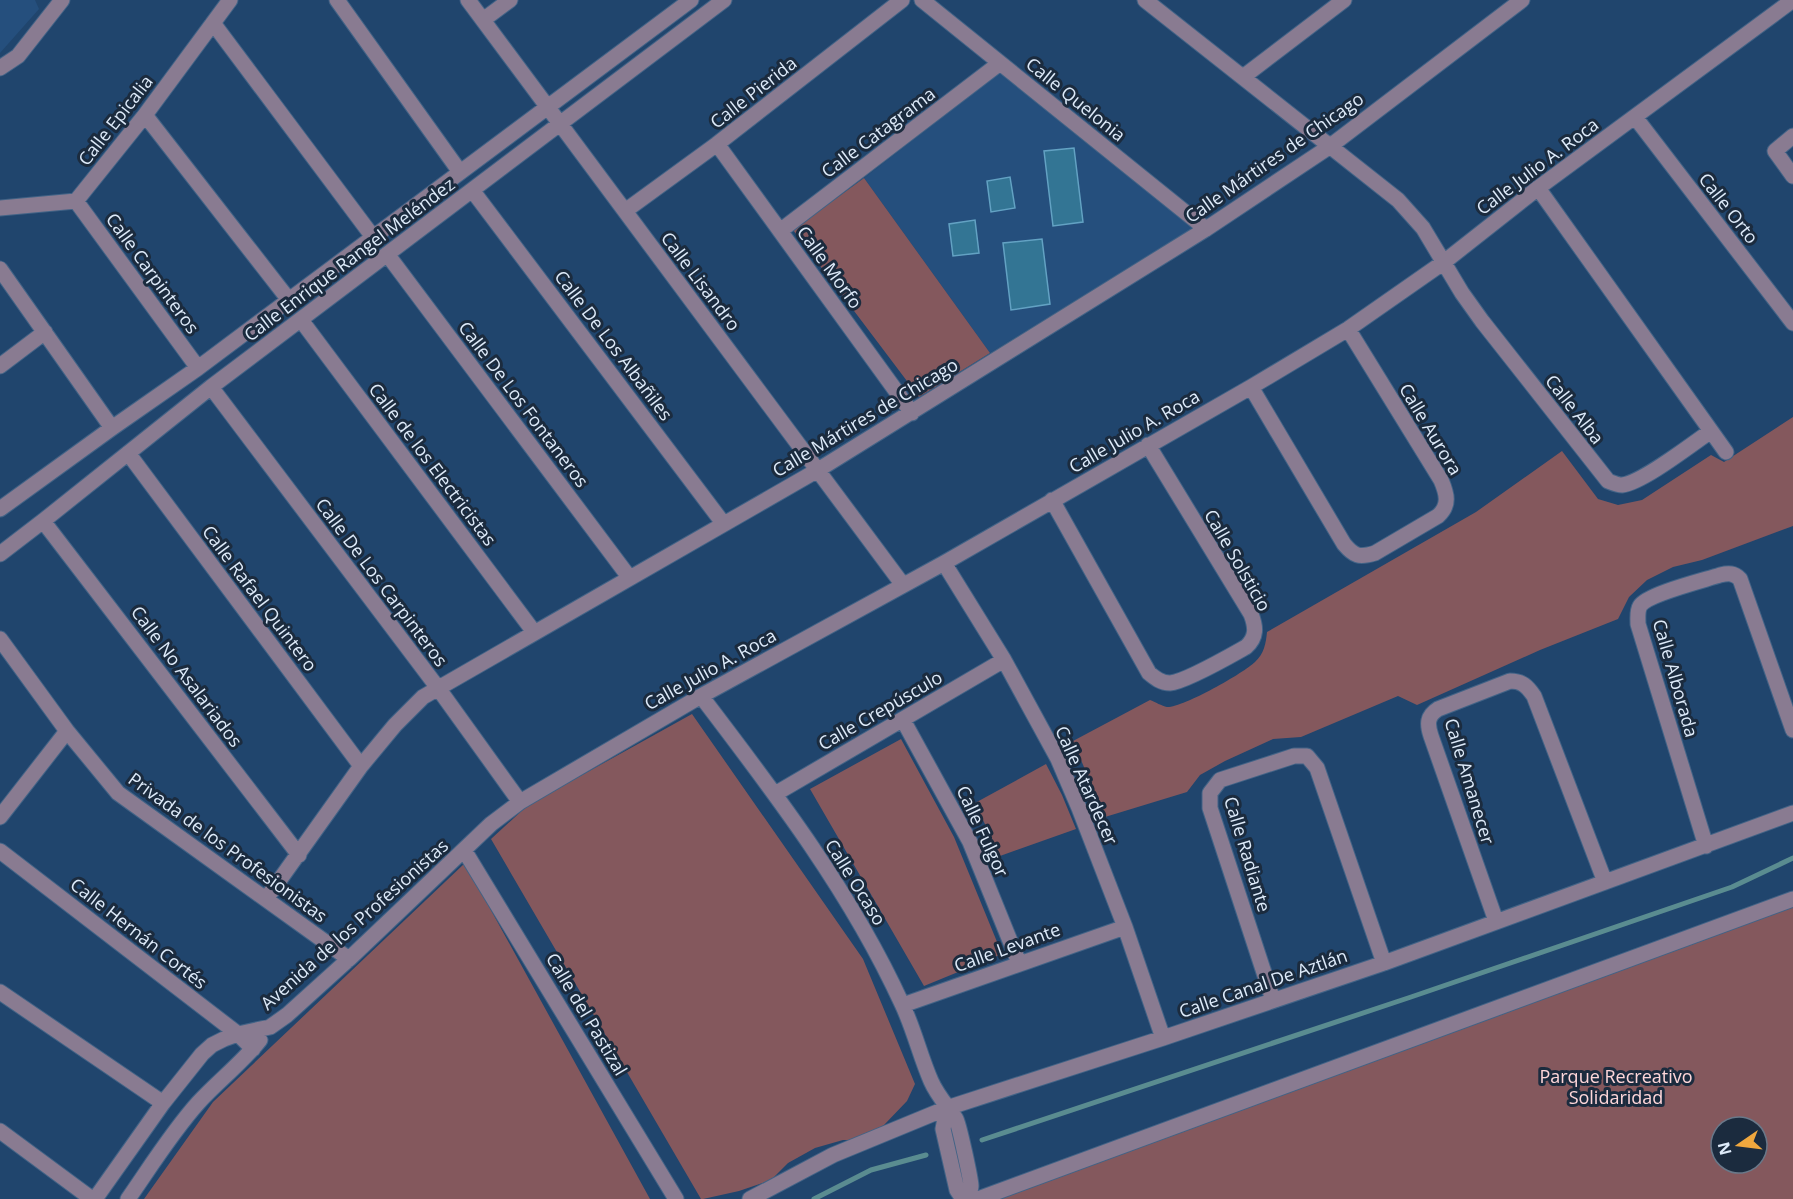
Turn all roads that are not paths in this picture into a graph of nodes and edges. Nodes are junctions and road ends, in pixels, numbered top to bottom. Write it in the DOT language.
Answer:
graph roads {
  1 [pos="62,0"];
  2 [pos="230,0"];
  3 [pos="336,0"];
  4 [pos="468,0"];
  5 [pos="510,0"];
  6 [pos="692,0"];
  7 [pos="724,0"];
  8 [pos="902,0"];
  9 [pos="922,0"];
  10 [pos="1344,0"];
  11 [pos="1522,0"];
  12 [pos="1793,0"];
  13 [pos="1155,3"];
  14 [pos="483,20"];
  15 [pos="213,24"];
  16 [pos="1000,63"];
  17 [pos="0,68"];
  18 [pos="1243,77"];
  19 [pos="547,107"];
  20 [pos="146,115"];
  21 [pos="1635,117"];
  22 [pos="560,124"];
  23 [pos="1793,136"];
  24 [pos="717,144"];
  25 [pos="1329,147"];
  26 [pos="460,172"];
  27 [pos="1793,176"];
  28 [pos="1538,188"];
  29 [pos="472,190"];
  30 [pos="76,201"];
  31 [pos="0,208"];
  32 [pos="625,211"];
  33 [pos="1206,229"];
  34 [pos="780,231"];
  35 [pos="374,237"];
  36 [pos="387,254"];
  37 [pos="1444,262"];
  38 [pos="0,269"];
  39 [pos="289,300"];
  40 [pos="301,320"];
  41 [pos="1793,323"];
  42 [pos="1348,329"];
  43 [pos="45,332"];
  44 [pos="0,366"];
  45 [pos="198,368"];
  46 [pos="211,387"];
  47 [pos="1251,387"];
  48 [pos="912,413"];
  49 [pos="112,428"];
  50 [pos="1711,431"];
  51 [pos="1148,446"];
  52 [pos="1726,452"];
  53 [pos="128,453"];
  54 [pos="818,470"];
  55 [pos="1052,500"];
  56 [pos="0,509"];
  57 [pos="44,521"];
  58 [pos="723,523"];
  59 [pos="0,554"];
  60 [pos="944,563"];
  61 [pos="629,577"];
  62 [pos="903,585"];
  63 [pos="534,632"];
  64 [pos="0,639"];
  65 [pos="1004,660"];
  66 [pos="438,688"];
  67 [pos="701,696"];
  68 [pos="903,720"];
  69 [pos="1793,730"];
  70 [pos="67,731"];
  71 [pos="361,766"];
  72 [pos="775,794"];
  73 [pos="520,802"];
  74 [pos="1793,813"];
  75 [pos="0,817"];
  76 [pos="1706,846"];
  77 [pos="464,850"];
  78 [pos="0,851"];
  79 [pos="299,855"];
  80 [pos="1605,882"];
  81 [pos="266,899"];
  82 [pos="1793,899"];
  83 [pos="1496,921"];
  84 [pos="1125,927"];
  85 [pos="349,959"];
  86 [pos="1019,963"];
  87 [pos="1384,963"];
  88 [pos="0,992"];
  89 [pos="1273,1000"];
  90 [pos="903,1005"];
  91 [pos="270,1027"];
  92 [pos="238,1034"];
  93 [pos="1163,1038"];
  94 [pos="253,1049"];
  95 [pos="163,1103"];
  96 [pos="947,1108"];
  97 [pos="0,1131"];
  98 [pos="94,1199"];
  99 [pos="128,1199"];
  100 [pos="676,1199"];
  101 [pos="750,1199"];
  102 [pos="965,1199"];
  103 [pos="978,1199"];
  1 -- 17 [label="street"];
  2 -- 15 [label="street, Calle Epicalia"];
  3 -- 26 [label="street"];
  4 -- 14 [label="street, Calle Lisandro"];
  5 -- 14 [label="street"];
  6 -- 19 [label="street, Calle Enrique Rangel Meléndez"];
  7 -- 22 [label="street, Calle Enrique Rangel Meléndez"];
  8 -- 24 [label="street, Calle Pierida"];
  9 -- 16 [label="street, Calle Quelonia"];
  10 -- 18 [label="street"];
  11 -- 25 [label="street, Calle Mártires de Chicago"];
  12 -- 21 [label="street, Calle Julio A. Roca"];
  13 -- 18 [label="street, Calle Alba"];
  14 -- 19 [label="street, Calle Lisandro"];
  15 -- 20 [label="street, Calle Epicalia"];
  15 -- 35 [label="street"];
  16 -- 33 [label="street, Calle Quelonia"];
  16 -- 34 [label="street, Calle Catagrama"];
  18 -- 25 [label="street, Calle Alba"];
  19 -- 22 [label="street, Calle Lisandro"];
  19 -- 26 [label="street, Calle Enrique Rangel Meléndez"];
  20 -- 30 [label="street, Calle Epicalia"];
  20 -- 39 [label="street"];
  21 -- 28 [label="street, Calle Julio A. Roca"];
  21 -- 41 [label="street, Calle Orto"];
  22 -- 29 [label="street, Calle Enrique Rangel Meléndez"];
  22 -- 32 [label="street, Calle Lisandro"];
  23 -- 27 [label="street"];
  24 -- 32 [label="street, Calle Pierida"];
  24 -- 34 [label="street, Calle Morfo"];
  25 -- 33 [label="street, Calle Mártires de Chicago"];
  25 -- 37 [label="street, Calle Alba"];
  26 -- 35 [label="street, Calle Enrique Rangel Meléndez"];
  28 -- 37 [label="street, Calle Julio A. Roca"];
  28 -- 50 [label="street"];
  29 -- 36 [label="street, Calle Enrique Rangel Meléndez"];
  29 -- 58 [label="street, Calle De Los Albañiles"];
  30 -- 31 [label="street"];
  30 -- 45 [label="street, Calle Carpinteros"];
  32 -- 54 [label="street, Calle Lisandro"];
  33 -- 48 [label="street, Calle Mártires de Chicago"];
  34 -- 48 [label="street, Calle Morfo"];
  35 -- 39 [label="street, Calle Enrique Rangel Meléndez"];
  36 -- 40 [label="street, Calle Enrique Rangel Meléndez"];
  36 -- 61 [label="street, Calle De Los Fontaneros"];
  37 -- 42 [label="street, Calle Julio A. Roca"];
  37 -- 50 [label="street, Calle Alba"];
  38 -- 43 [label="street"];
  39 -- 45 [label="street, Calle Enrique Rangel Meléndez"];
  40 -- 46 [label="street, Calle Enrique Rangel Meléndez"];
  40 -- 63 [label="street, Calle de los Electricistas"];
  42 -- 47 [label="street, Calle Julio A. Roca"];
  42 -- 47 [label="street, Calle Aurora"];
  43 -- 44 [label="street"];
  43 -- 49 [label="street"];
  45 -- 49 [label="street, Calle Enrique Rangel Meléndez"];
  46 -- 53 [label="street, Calle Enrique Rangel Meléndez"];
  46 -- 66 [label="street, Calle De Los Carpinteros"];
  47 -- 51 [label="street, Calle Julio A. Roca"];
  48 -- 54 [label="street, Calle Mártires de Chicago"];
  49 -- 56 [label="street, Calle Enrique Rangel Meléndez"];
  50 -- 52 [label="street"];
  51 -- 55 [label="street, Calle Julio A. Roca"];
  51 -- 55 [label="street, Calle Solsticio"];
  53 -- 57 [label="street, Calle Enrique Rangel Meléndez"];
  53 -- 71 [label="street, Calle Rafael Quintero"];
  54 -- 58 [label="street, Calle Mártires de Chicago"];
  54 -- 62 [label="street, Calle Lisandro"];
  55 -- 60 [label="street, Calle Julio A. Roca"];
  57 -- 59 [label="street, Calle Enrique Rangel Meléndez"];
  57 -- 79 [label="street, Calle No Asalariados"];
  58 -- 61 [label="street, Calle Mártires de Chicago"];
  60 -- 62 [label="street, Calle Julio A. Roca"];
  60 -- 65 [label="street, Calle Atardecer"];
  61 -- 63 [label="street, Calle Mártires de Chicago"];
  62 -- 67 [label="street, Calle Julio A. Roca"];
  63 -- 66 [label="street, Calle Mártires de Chicago"];
  64 -- 70 [label="street, Privada de los Profesionistas"];
  65 -- 68 [label="street, Calle Crepúsculo"];
  65 -- 84 [label="street, Calle Atardecer"];
  66 -- 71 [label="street, Calle Mártires de Chicago"];
  66 -- 73 [label="street, Calle De Los Carpinteros"];
  67 -- 72 [label="street, Calle Ocaso"];
  67 -- 73 [label="street, Calle Julio A. Roca"];
  68 -- 72 [label="street, Calle Crepúsculo"];
  68 -- 86 [label="street, Calle Fulgor"];
  69 -- 76 [label="street, Calle Alborada"];
  70 -- 75 [label="street"];
  70 -- 81 [label="street, Privada de los Profesionistas"];
  71 -- 79 [label="street, Calle Mártires de Chicago"];
  72 -- 90 [label="street, Calle Ocaso"];
  73 -- 77 [label="street, Calle Julio A. Roca"];
  74 -- 76 [label="street, Calle Canal De Aztlán"];
  76 -- 80 [label="street, Calle Canal De Aztlán"];
  77 -- 85 [label="street, Avenida de los Profesionistas"];
  77 -- 100 [label="street, Calle del Pastizal"];
  78 -- 92 [label="street, Calle Hernán Cortés"];
  79 -- 81 [label="street, Calle Mártires de Chicago"];
  80 -- 83 [label="street, Calle Canal De Aztlán"];
  80 -- 83 [label="street, Calle Amanecer"];
  81 -- 85 [label="street, Privada de los Profesionistas"];
  82 -- 103 [label="street"];
  83 -- 87 [label="street, Calle Canal De Aztlán"];
  84 -- 86 [label="street, Calle Levante"];
  84 -- 93 [label="street, Calle Atardecer"];
  85 -- 91 [label="street, Avenida de los Profesionistas"];
  86 -- 90 [label="street, Calle Levante"];
  87 -- 89 [label="street, Calle Canal De Aztlán"];
  87 -- 89 [label="street, Calle Radiante"];
  88 -- 95 [label="street"];
  89 -- 93 [label="street, Calle Canal De Aztlán"];
  90 -- 96 [label="street, Calle Ocaso"];
  91 -- 92 [label="street, Avenida de los Profesionistas"];
  91 -- 94 [label="street, Avenida de los Profesionistas"];
  92 -- 94 [label="street, Calle Hernán Cortés"];
  92 -- 95 [label="street, Avenida de los Profesionistas"];
  93 -- 96 [label="street, Calle Canal De Aztlán"];
  94 -- 99 [label="street, Avenida de los Profesionistas"];
  95 -- 98 [label="street, Avenida de los Profesionistas"];
  96 -- 101 [label="street, Calle Canal De Aztlán"];
  96 -- 102 [label="street"];
  97 -- 98 [label="street"];
}
